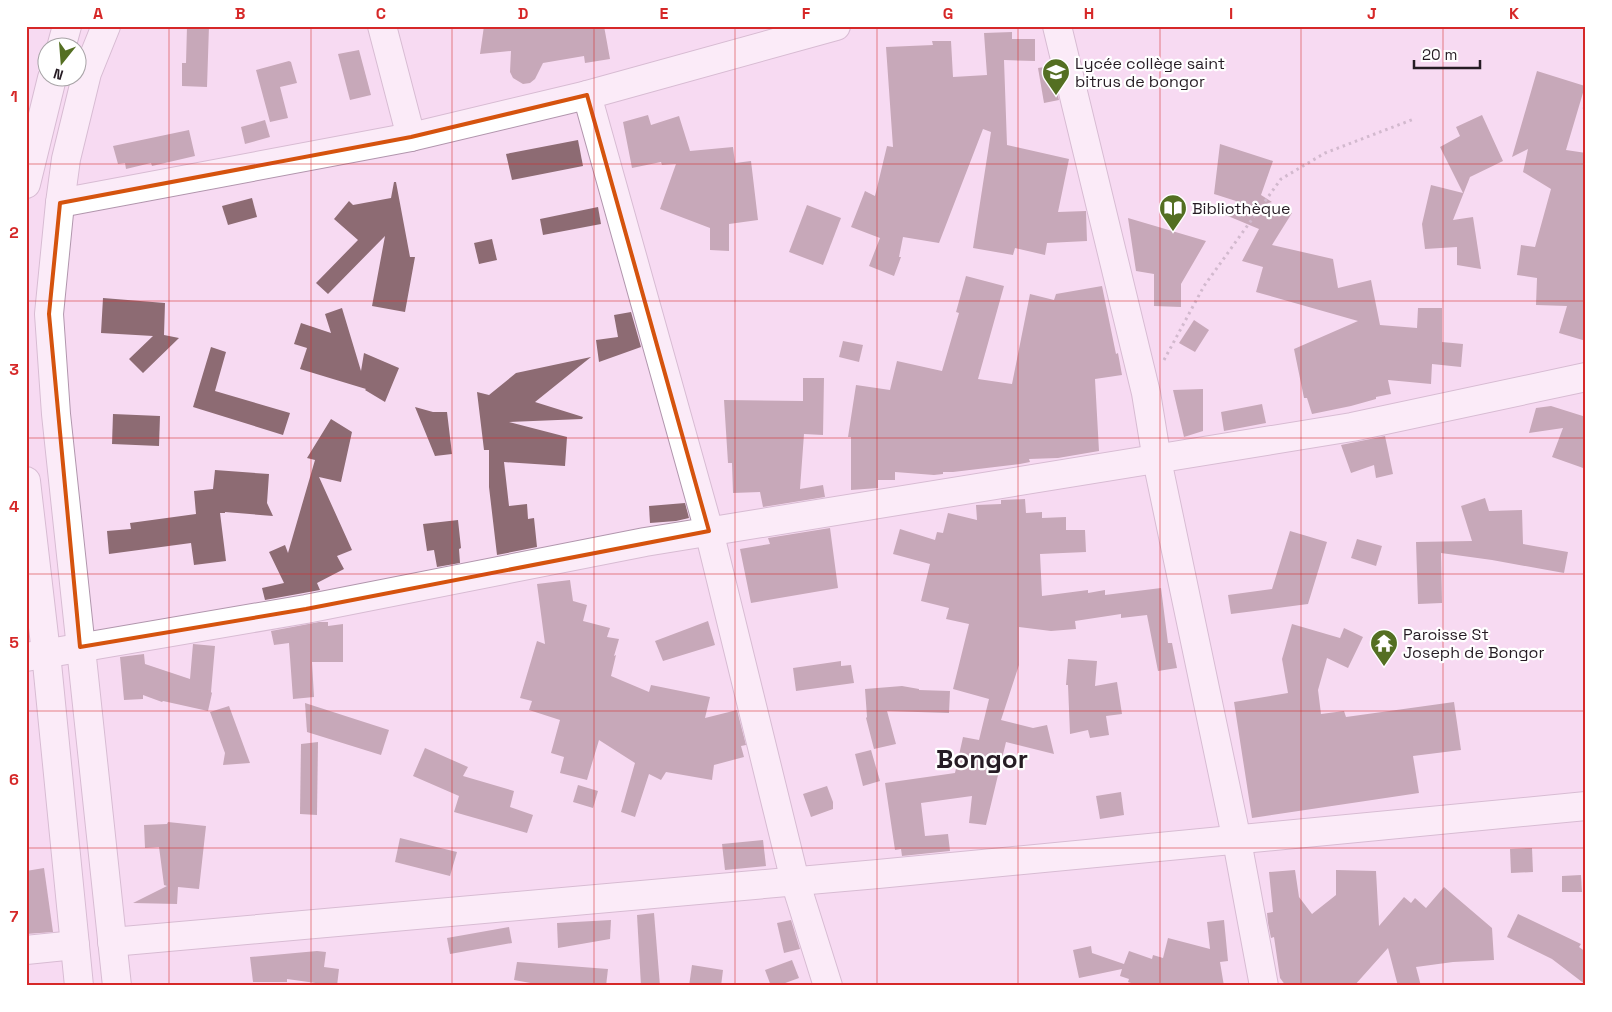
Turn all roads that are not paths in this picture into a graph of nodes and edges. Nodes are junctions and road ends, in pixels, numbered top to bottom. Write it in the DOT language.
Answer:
graph roads {
  1 [pos="67,26"];
  2 [pos="106,26"];
  3 [pos="382,26"];
  4 [pos="1056,26"];
  5 [pos="832,27"];
  6 [pos="63,38"];
  7 [pos="50,88"];
  8 [pos="587,95"];
  9 [pos="410,137"];
  10 [pos="26,184"];
  11 [pos="60,203"];
  12 [pos="1586,377"];
  13 [pos="1157,460"];
  14 [pos="62,473"];
  15 [pos="26,481"];
  16 [pos="709,531"];
  17 [pos="80,648"];
  18 [pos="36,655"];
  19 [pos="1586,806"];
  20 [pos="1238,841"];
  21 [pos="795,881"];
  22 [pos="112,942"];
  23 [pos="75,945"];
  24 [pos="26,950"];
  25 [pos="79,986"];
  26 [pos="117,986"];
  27 [pos="828,986"];
  28 [pos="1264,986"];
  1 -- 6 [label="street"];
  2 -- 11 [label="street"];
  3 -- 9 [label="street"];
  4 -- 13 [label="street"];
  5 -- 8 [label="street"];
  7 -- 10 [label="street"];
  8 -- 9 [label="street"];
  8 -- 16 [label="street"];
  9 -- 11 [label="street"];
  11 -- 14 [label="street"];
  12 -- 13 [label="street"];
  13 -- 16 [label="street"];
  13 -- 20 [label="street"];
  14 -- 15 [label="street"];
  14 -- 17 [label="street"];
  15 -- 18 [label="street"];
  16 -- 17 [label="street"];
  16 -- 21 [label="street"];
  17 -- 18 [label="street"];
  17 -- 22 [label="street"];
  18 -- 23 [label="street"];
  19 -- 20 [label="street"];
  20 -- 21 [label="street"];
  20 -- 28 [label="street"];
  21 -- 22 [label="street"];
  21 -- 27 [label="street"];
  22 -- 26 [label="street"];
  23 -- 24 [label="street"];
  23 -- 25 [label="street"];
}
